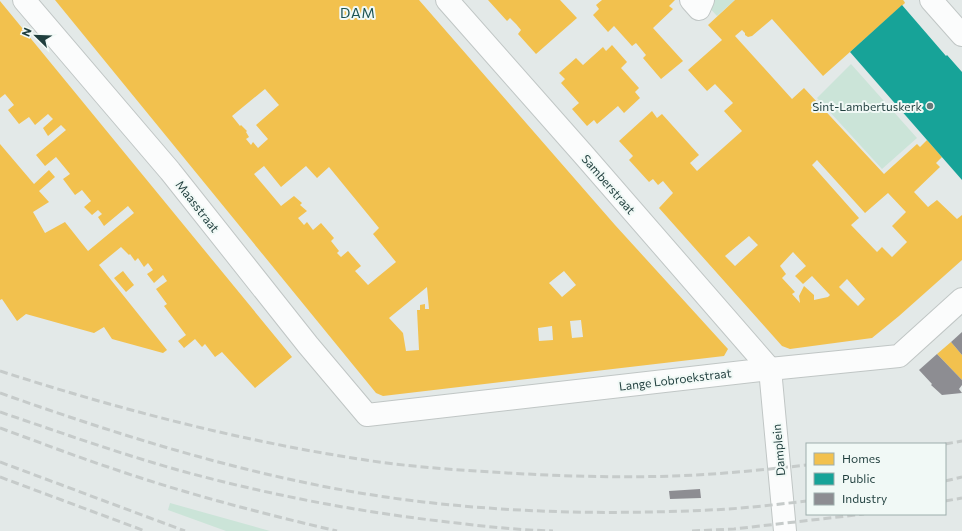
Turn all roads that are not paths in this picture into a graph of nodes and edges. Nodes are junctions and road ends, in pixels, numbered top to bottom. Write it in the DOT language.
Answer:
graph roads {
  1 [pos="24,0"];
  2 [pos="446,0"];
  3 [pos="931,0"];
  4 [pos="962,35"];
  5 [pos="962,299"];
  6 [pos="770,369"];
  7 [pos="367,415"];
  8 [pos="785,531"];
  1 -- 7 [label="street, Maasstraat"];
  2 -- 6 [label="street, Samberstraat"];
  3 -- 4 [label="street"];
  5 -- 6 [label="street, Lange Lobroekstraat"];
  6 -- 7 [label="street, Lange Lobroekstraat"];
  6 -- 8 [label="street, Damplein"];
}
